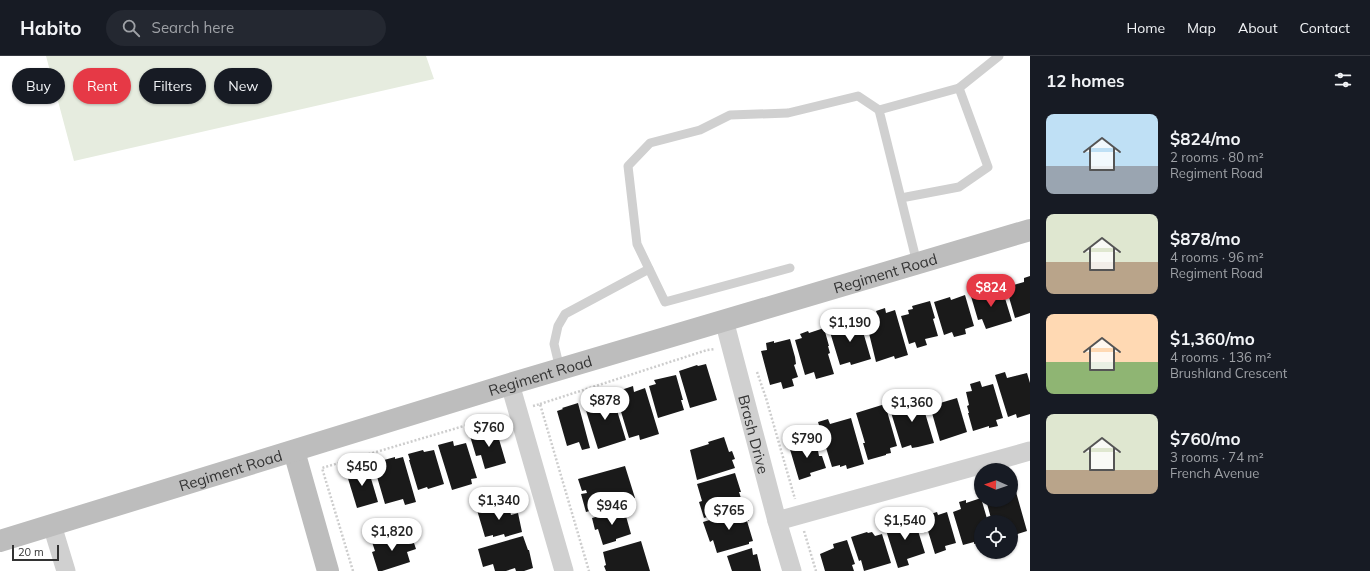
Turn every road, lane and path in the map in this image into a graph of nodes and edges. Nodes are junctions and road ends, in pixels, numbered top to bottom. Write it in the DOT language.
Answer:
graph roads {
  1 [pos="999,56"];
  2 [pos="959,88"];
  3 [pos="878,110"];
  4 [pos="901,198"];
  5 [pos="1030,230"];
  6 [pos="917,263"];
  7 [pos="790,268"];
  8 [pos="649,269"];
  9 [pos="724,320"];
  10 [pos="707,350"];
  11 [pos="560,369"];
  12 [pos="510,384"];
  13 [pos="540,404"];
  14 [pos="532,406"];
  15 [pos="503,414"];
  16 [pos="294,451"];
  17 [pos="1030,451"];
  18 [pos="777,521"];
  19 [pos="52,525"];
  20 [pos="0,541"];
  21 [pos="66,571"];
  22 [pos="328,571"];
  23 [pos="353,571"];
  24 [pos="564,571"];
  25 [pos="589,571"];
  26 [pos="792,571"];
  1 -- 2 [label="lane"];
  2 -- 3 [label="lane"];
  2 -- 4 [label="lane"];
  3 -- 4 [label="lane"];
  3 -- 8 [label="lane"];
  4 -- 6 [label="lane"];
  5 -- 6 [label="street, Regiment Road"];
  6 -- 9 [label="street, Regiment Road"];
  7 -- 8 [label="lane"];
  8 -- 11 [label="lane"];
  9 -- 11 [label="street, Regiment Road"];
  9 -- 18 [label="street, Brash Drive"];
  10 -- 13 [label="path"];
  11 -- 12 [label="street, Regiment Road"];
  12 -- 16 [label="street, Regiment Road"];
  12 -- 24 [label="street"];
  13 -- 14 [label="path"];
  13 -- 25 [label="path"];
  15 -- 23 [label="path"];
  16 -- 19 [label="street, Regiment Road"];
  16 -- 22 [label="street"];
  17 -- 18 [label="street"];
  18 -- 26 [label="street, Brash Drive"];
  19 -- 20 [label="street, Regiment Road"];
  19 -- 21 [label="street"];
}
